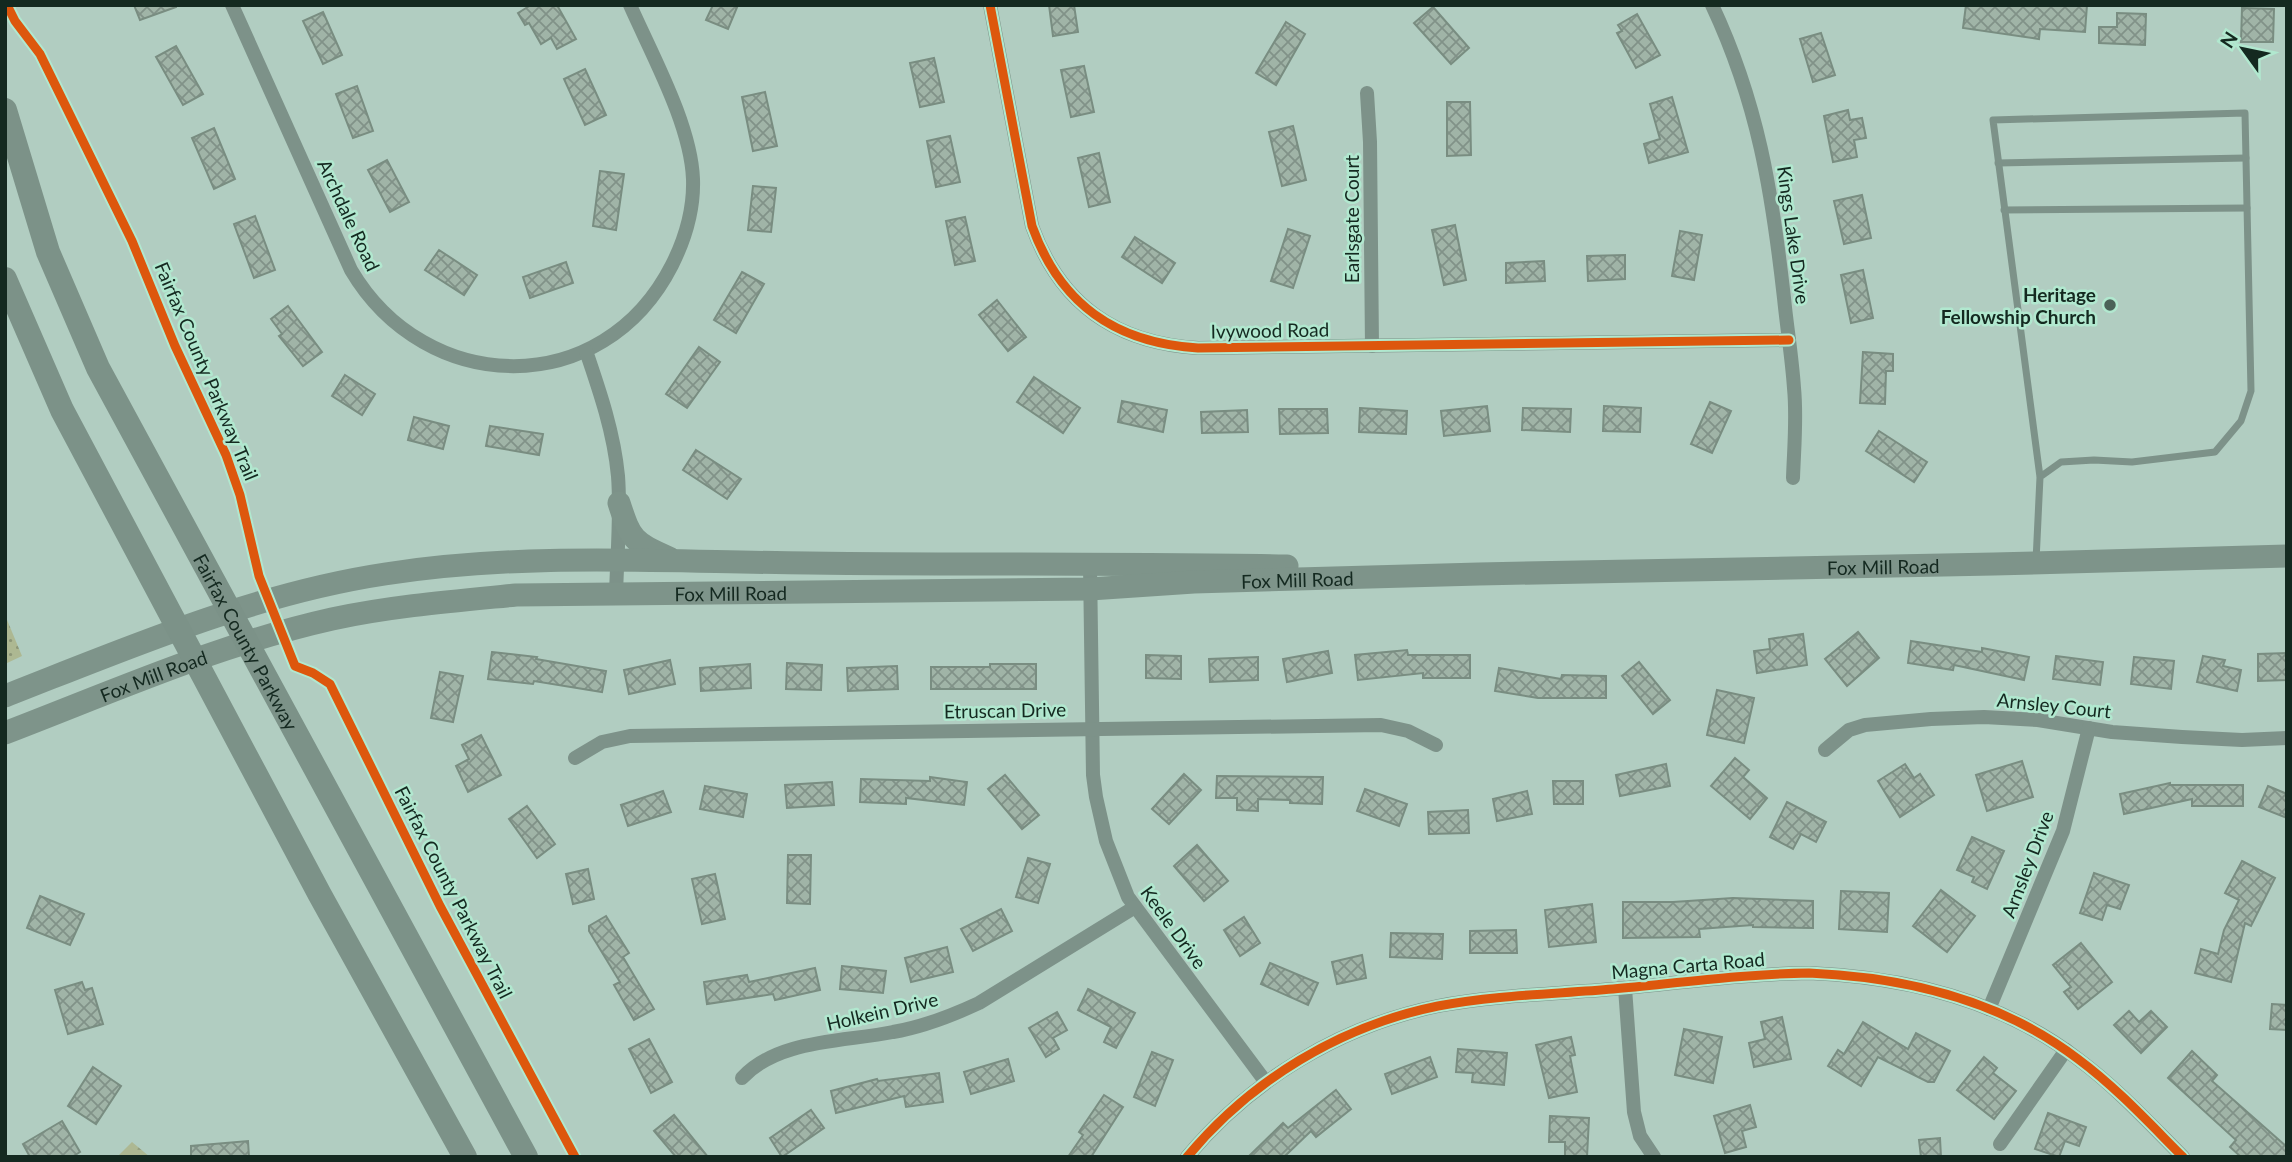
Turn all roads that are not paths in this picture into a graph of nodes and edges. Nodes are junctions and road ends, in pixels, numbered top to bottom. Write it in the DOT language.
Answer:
graph roads {
  1 [pos="232,5"];
  2 [pos="630,5"];
  3 [pos="990,5"];
  4 [pos="1713,5"];
  5 [pos="1367,93"];
  6 [pos="5,110"];
  7 [pos="2246,158"];
  8 [pos="1998,163"];
  9 [pos="2247,208"];
  10 [pos="2004,210"];
  11 [pos="5,279"];
  12 [pos="1788,340"];
  13 [pos="1372,346"];
  14 [pos="586,351"];
  15 [pos="2040,477"];
  16 [pos="1793,478"];
  17 [pos="618,503"];
  18 [pos="2287,556"];
  19 [pos="617,560"];
  20 [pos="678,562"];
  21 [pos="2036,562"];
  22 [pos="1090,565"];
  23 [pos="1479,574"];
  24 [pos="1090,589"];
  25 [pos="616,595"];
  26 [pos="232,613"];
  27 [pos="180,630"];
  28 [pos="246,643"];
  29 [pos="196,660"];
  30 [pos="5,695"];
  31 [pos="1092,728"];
  32 [pos="2089,728"];
  33 [pos="5,733"];
  34 [pos="2287,738"];
  35 [pos="1436,745"];
  36 [pos="1825,750"];
  37 [pos="575,758"];
  38 [pos="1135,907"];
  39 [pos="1625,988"];
  40 [pos="1989,1009"];
  41 [pos="2066,1050"];
  42 [pos="742,1078"];
  43 [pos="1265,1082"];
  44 [pos="2000,1144"];
  45 [pos="466,1157"];
  46 [pos="526,1157"];
  47 [pos="1188,1157"];
  48 [pos="1654,1157"];
  49 [pos="2183,1157"];
  1 -- 14 [label="street, Archdale Road"];
  2 -- 14 [label="street, Archdale Road"];
  3 -- 13 [label="street, Ivywood Road"];
  4 -- 12 [label="street, Kings Lake Drive"];
  5 -- 13 [label="street, Earlsgate Court"];
  6 -- 26 [label="highway, Fairfax County Parkway"];
  7 -- 8 [label="lane"];
  7 -- 8 [label="lane"];
  7 -- 9 [label="lane"];
  8 -- 10 [label="lane"];
  9 -- 10 [label="lane"];
  9 -- 15 [label="lane"];
  10 -- 15 [label="lane"];
  11 -- 27 [label="highway"];
  12 -- 13 [label="street, Ivywood Road"];
  12 -- 16 [label="street, Kings Lake Drive"];
  14 -- 17 [label="street"];
  15 -- 21 [label="lane"];
  17 -- 19 [label="street"];
  17 -- 20 [label="main road"];
  18 -- 21 [label="main road, Fox Mill Road"];
  19 -- 20 [label="main road, Fox Mill Road"];
  19 -- 25 [label="street"];
  19 -- 26 [label="main road, Fox Mill Road"];
  20 -- 22 [label="main road, Fox Mill Road"];
  21 -- 23 [label="main road, Fox Mill Road"];
  22 -- 23 [label="main road, Fox Mill Road"];
  22 -- 24 [label="street, Keele Drive"];
  23 -- 24 [label="main road, Fox Mill Road"];
  24 -- 25 [label="main road, Fox Mill Road"];
  24 -- 31 [label="street, Keele Drive"];
  25 -- 28 [label="main road, Fox Mill Road"];
  26 -- 27 [label="main road, Fox Mill Road"];
  26 -- 28 [label="highway, Fairfax County Parkway"];
  27 -- 29 [label="highway"];
  27 -- 30 [label="main road, Fox Mill Road"];
  28 -- 29 [label="main road, Fox Mill Road"];
  28 -- 46 [label="highway, Fairfax County Parkway"];
  29 -- 33 [label="main road, Fox Mill Road"];
  29 -- 45 [label="highway"];
  31 -- 35 [label="street, Etruscan Drive"];
  31 -- 37 [label="street, Etruscan Drive"];
  31 -- 38 [label="street, Keele Drive"];
  32 -- 34 [label="street, Arnsley Court"];
  32 -- 36 [label="street, Arnsley Court"];
  32 -- 40 [label="street, Arnsley Drive"];
  38 -- 42 [label="street, Holkein Drive"];
  38 -- 43 [label="street, Keele Drive"];
  39 -- 40 [label="street, Magna Carta Road"];
  39 -- 43 [label="street, Magna Carta Road"];
  39 -- 48 [label="street"];
  40 -- 41 [label="street, Magna Carta Road"];
  41 -- 44 [label="street"];
  41 -- 49 [label="street, Magna Carta Road"];
  43 -- 47 [label="street, Magna Carta Road"];
}
